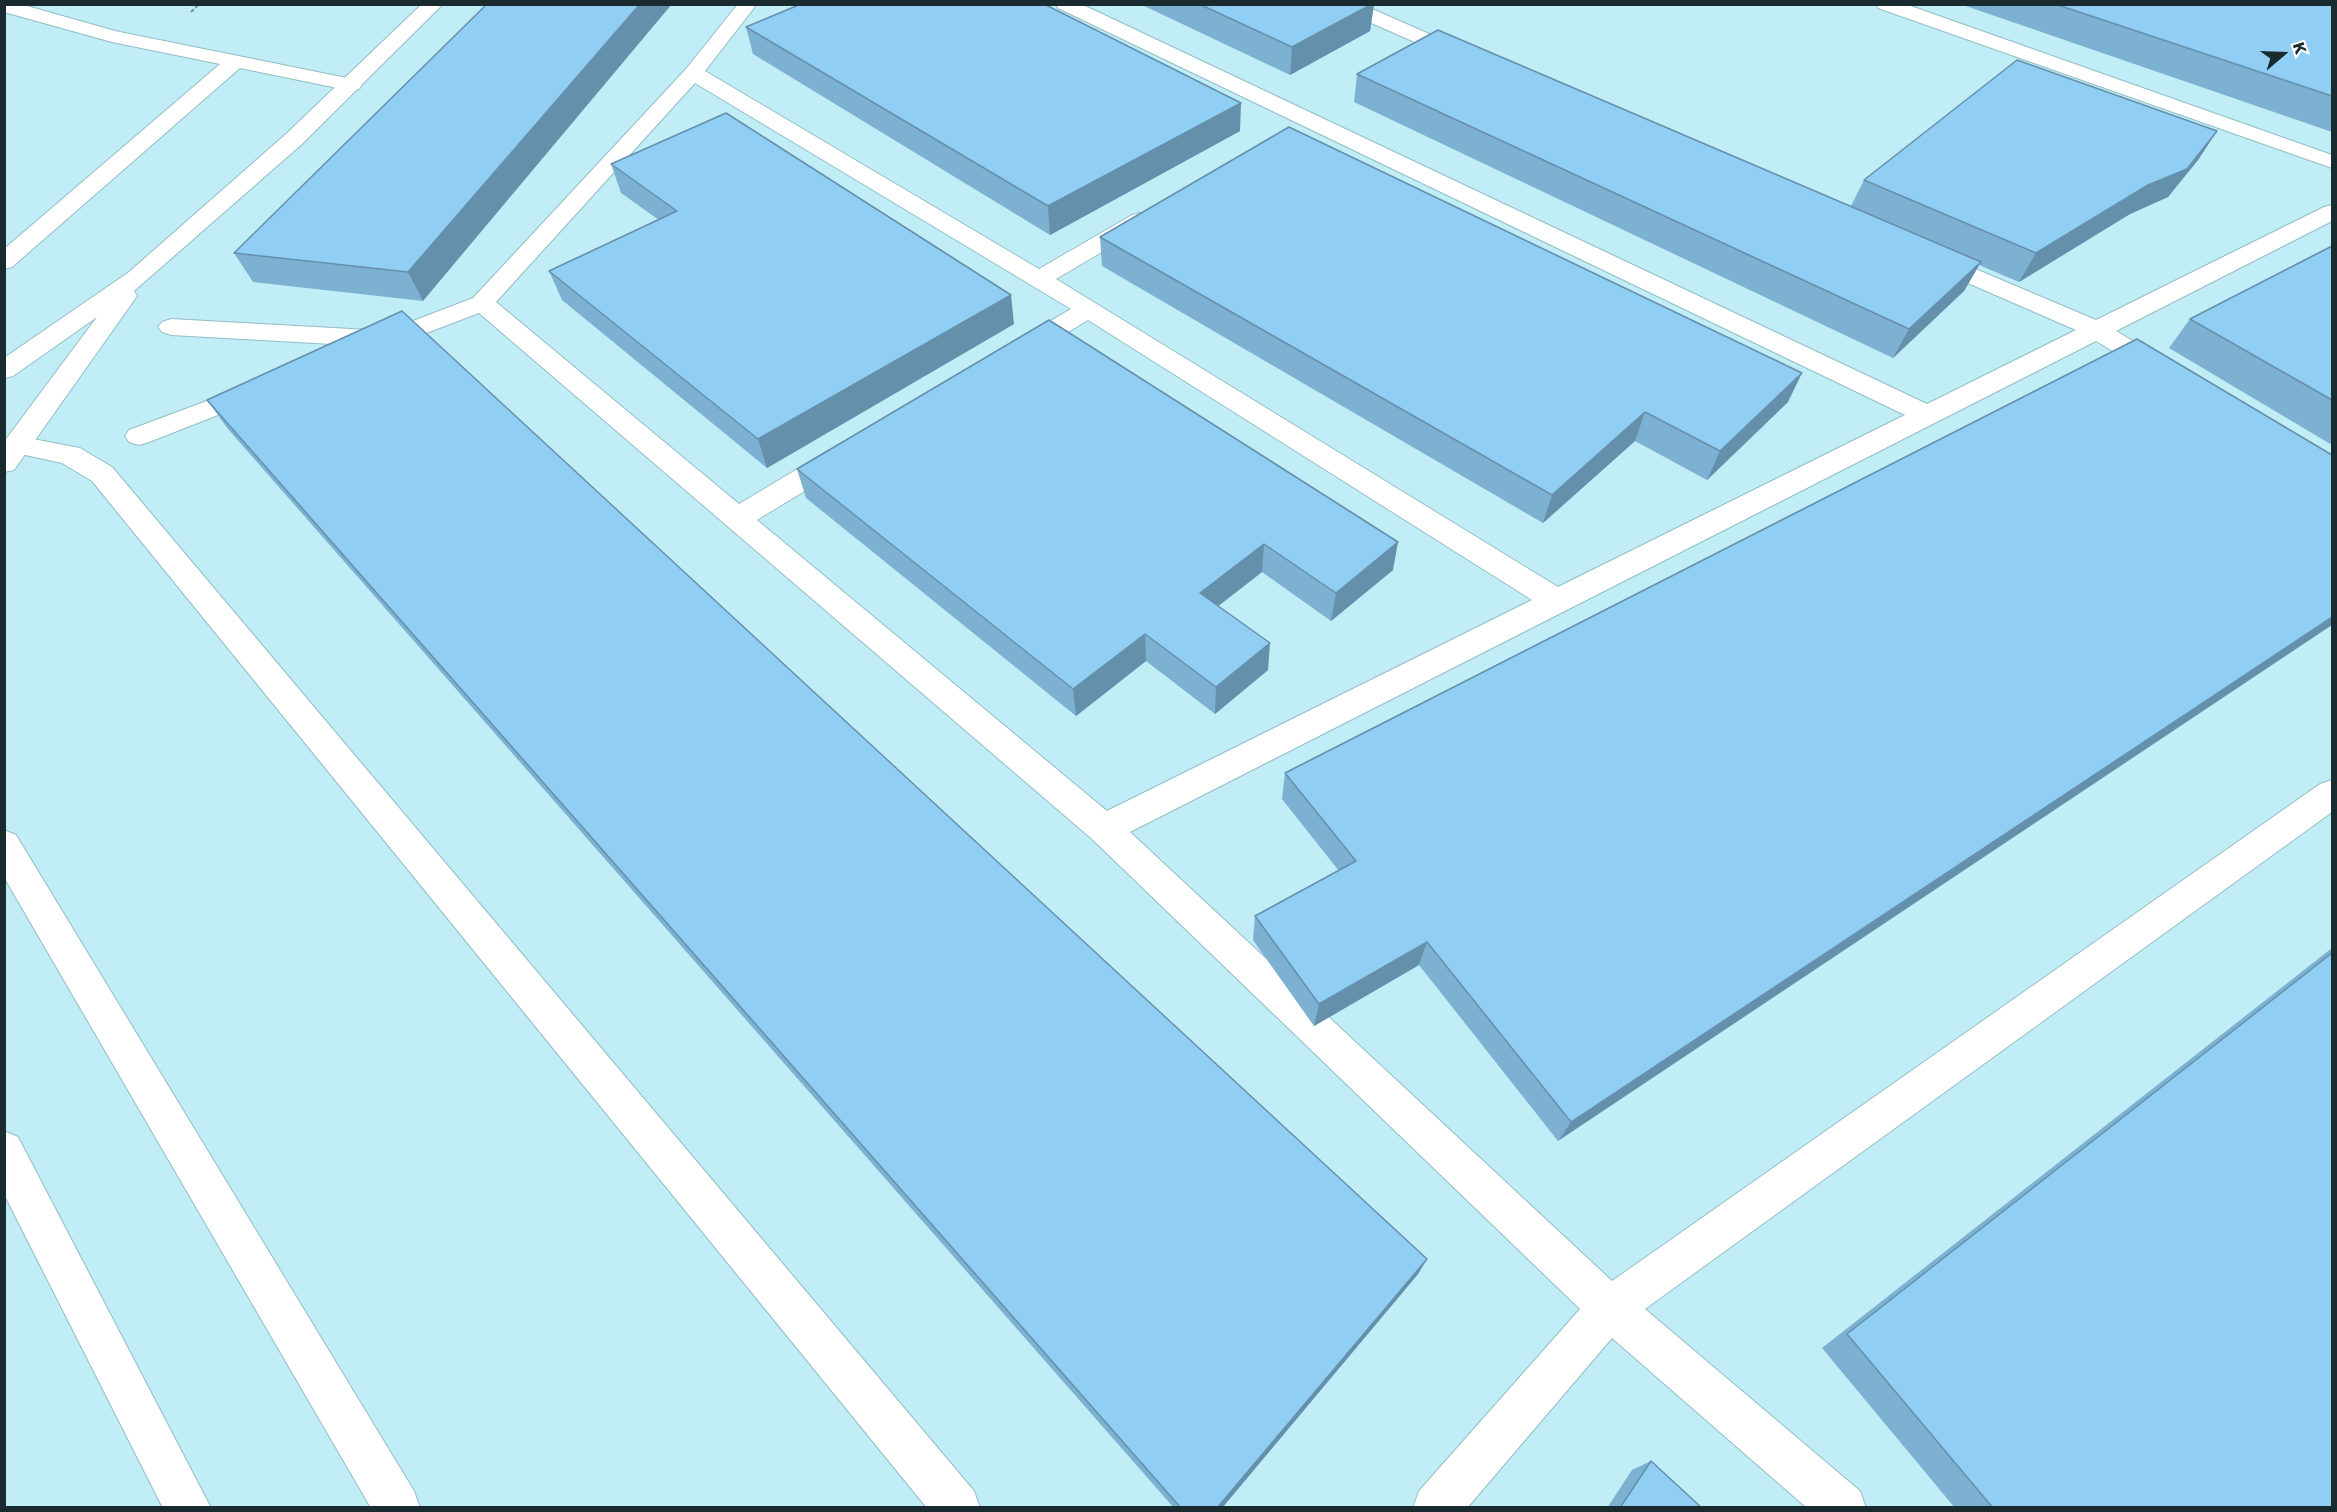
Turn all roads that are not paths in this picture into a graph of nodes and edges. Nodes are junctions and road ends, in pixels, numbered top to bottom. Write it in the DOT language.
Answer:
graph roads {
  1 [pos="434,4"];
  2 [pos="748,4"];
  3 [pos="1065,4"];
  4 [pos="1344,4"];
  5 [pos="1885,4"];
  6 [pos="4,6"];
  7 [pos="237,60"];
  8 [pos="1486,66"];
  9 [pos="693,73"];
  10 [pos="352,85"];
  11 [pos="1311,121"];
  12 [pos="1290,133"];
  13 [pos="2332,162"];
  14 [pos="1160,209"];
  15 [pos="2332,212"];
  16 [pos="1911,250"];
  17 [pos="4,262"];
  18 [pos="138,277"];
  19 [pos="1039,279"];
  20 [pos="482,303"];
  21 [pos="1089,309"];
  22 [pos="171,327"];
  23 [pos="2096,330"];
  24 [pos="390,339"];
  25 [pos="336,360"];
  26 [pos="996,365"];
  27 [pos="4,370"];
  28 [pos="282,380"];
  29 [pos="2178,380"];
  30 [pos="1928,415"];
  31 [pos="139,436"];
  32 [pos="862,444"];
  33 [pos="11,454"];
  34 [pos="738,518"];
  35 [pos="1557,601"];
  36 [pos="2332,794"];
  37 [pos="1104,829"];
  38 [pos="4,846"];
  39 [pos="4,1151"];
  40 [pos="1610,1308"];
  41 [pos="188,1508"];
  42 [pos="397,1508"];
  43 [pos="957,1508"];
  44 [pos="1436,1508"];
  45 [pos="1844,1508"];
  1 -- 10 [label="street"];
  2 -- 9 [label="street"];
  3 -- 11 [label="street"];
  4 -- 8 [label="street"];
  5 -- 13 [label="street"];
  6 -- 7 [label="street"];
  7 -- 10 [label="street"];
  7 -- 17 [label="street"];
  9 -- 19 [label="street"];
  9 -- 20 [label="street"];
  10 -- 18 [label="street"];
  11 -- 12 [label="street"];
  11 -- 30 [label="street"];
  14 -- 19 [label="street"];
  15 -- 23 [label="street"];
  16 -- 23 [label="street"];
  18 -- 27 [label="street"];
  18 -- 33 [label="street"];
  19 -- 21 [label="street"];
  20 -- 24 [label="street"];
  20 -- 34 [label="street"];
  21 -- 26 [label="street"];
  21 -- 35 [label="street"];
  22 -- 24 [label="street"];
  23 -- 29 [label="street"];
  23 -- 30 [label="street"];
  24 -- 25 [label="street"];
  28 -- 31 [label="street"];
  30 -- 35 [label="street"];
  32 -- 34 [label="street"];
  33 -- 43 [label="street"];
  34 -- 37 [label="street"];
  35 -- 37 [label="street"];
  36 -- 40 [label="street"];
  37 -- 40 [label="street"];
  38 -- 42 [label="street"];
  39 -- 41 [label="street"];
  40 -- 44 [label="street"];
  40 -- 45 [label="street"];
}
